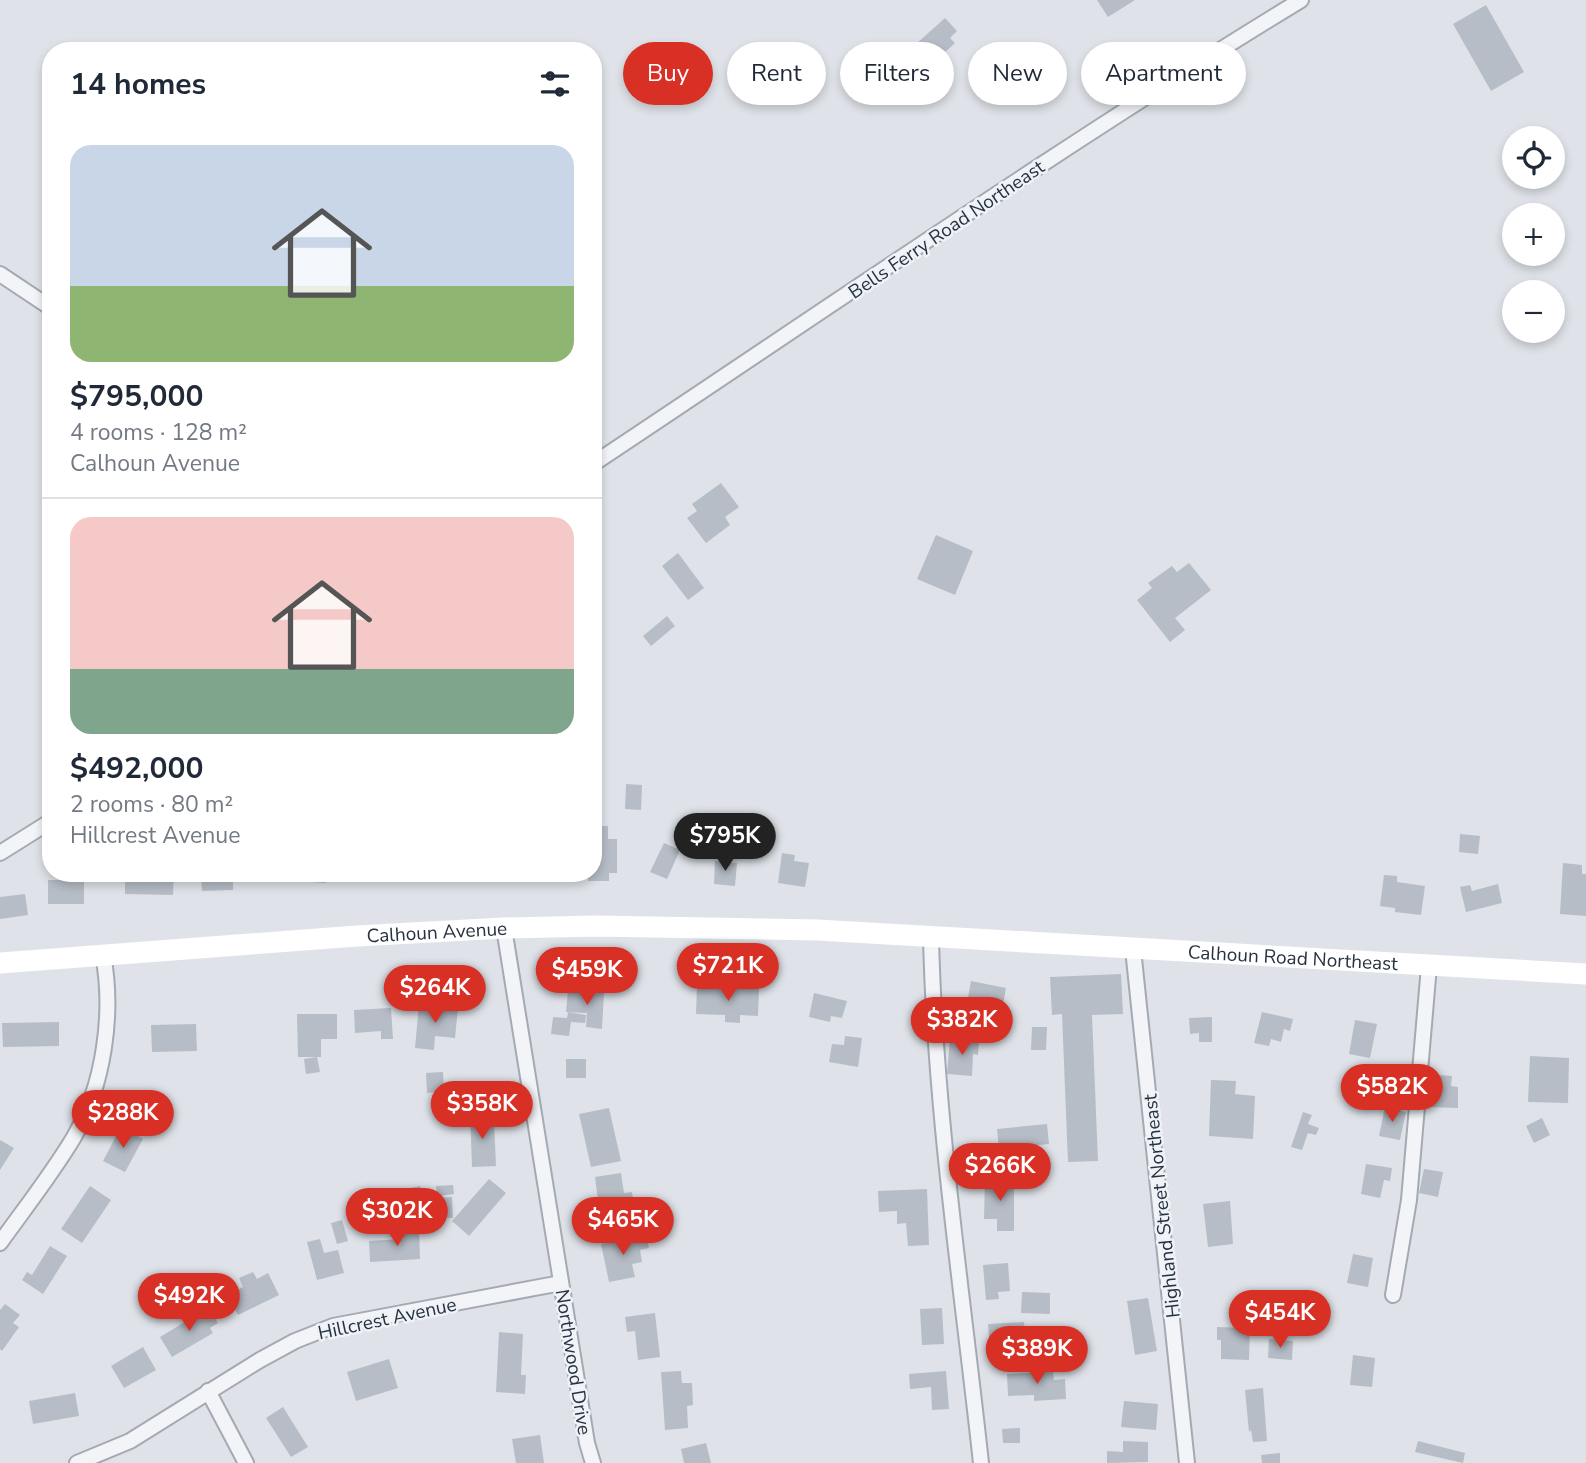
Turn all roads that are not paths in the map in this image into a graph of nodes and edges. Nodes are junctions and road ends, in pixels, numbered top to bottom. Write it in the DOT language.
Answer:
graph roads {
  1 [pos="1301,0"];
  2 [pos="0,274"];
  3 [pos="42,302"];
  4 [pos="602,458"];
  5 [pos="42,827"];
  6 [pos="0,853"];
  7 [pos="504,928"];
  8 [pos="931,937"];
  9 [pos="998,941"];
  10 [pos="1133,948"];
  11 [pos="103,955"];
  12 [pos="0,963"];
  13 [pos="1429,966"];
  14 [pos="1586,974"];
  15 [pos="0,1242"];
  16 [pos="561,1283"];
  17 [pos="1393,1295"];
  18 [pos="208,1391"];
  19 [pos="77,1463"];
  20 [pos="246,1463"];
  21 [pos="593,1463"];
  22 [pos="981,1463"];
  23 [pos="1187,1463"];
  1 -- 4 [label="street, Bells Ferry Road Northeast"];
  2 -- 3 [label="street"];
  5 -- 6 [label="street"];
  7 -- 8 [label="street, Calhoun Avenue"];
  7 -- 11 [label="street, Calhoun Avenue"];
  7 -- 16 [label="street, Northwood Drive"];
  8 -- 9 [label="street, Calhoun Avenue"];
  8 -- 22 [label="street"];
  9 -- 10 [label="street, Calhoun Road Northeast"];
  10 -- 13 [label="street, Calhoun Road Northeast"];
  10 -- 23 [label="street, Highland Street Northeast"];
  11 -- 12 [label="street, Calhoun Avenue"];
  11 -- 15 [label="street"];
  13 -- 14 [label="street, Calhoun Road Northeast"];
  13 -- 17 [label="street"];
  16 -- 18 [label="street, Hillcrest Avenue"];
  16 -- 21 [label="street, Northwood Drive"];
  18 -- 19 [label="street, Hillcrest Avenue"];
  18 -- 20 [label="street"];
}
